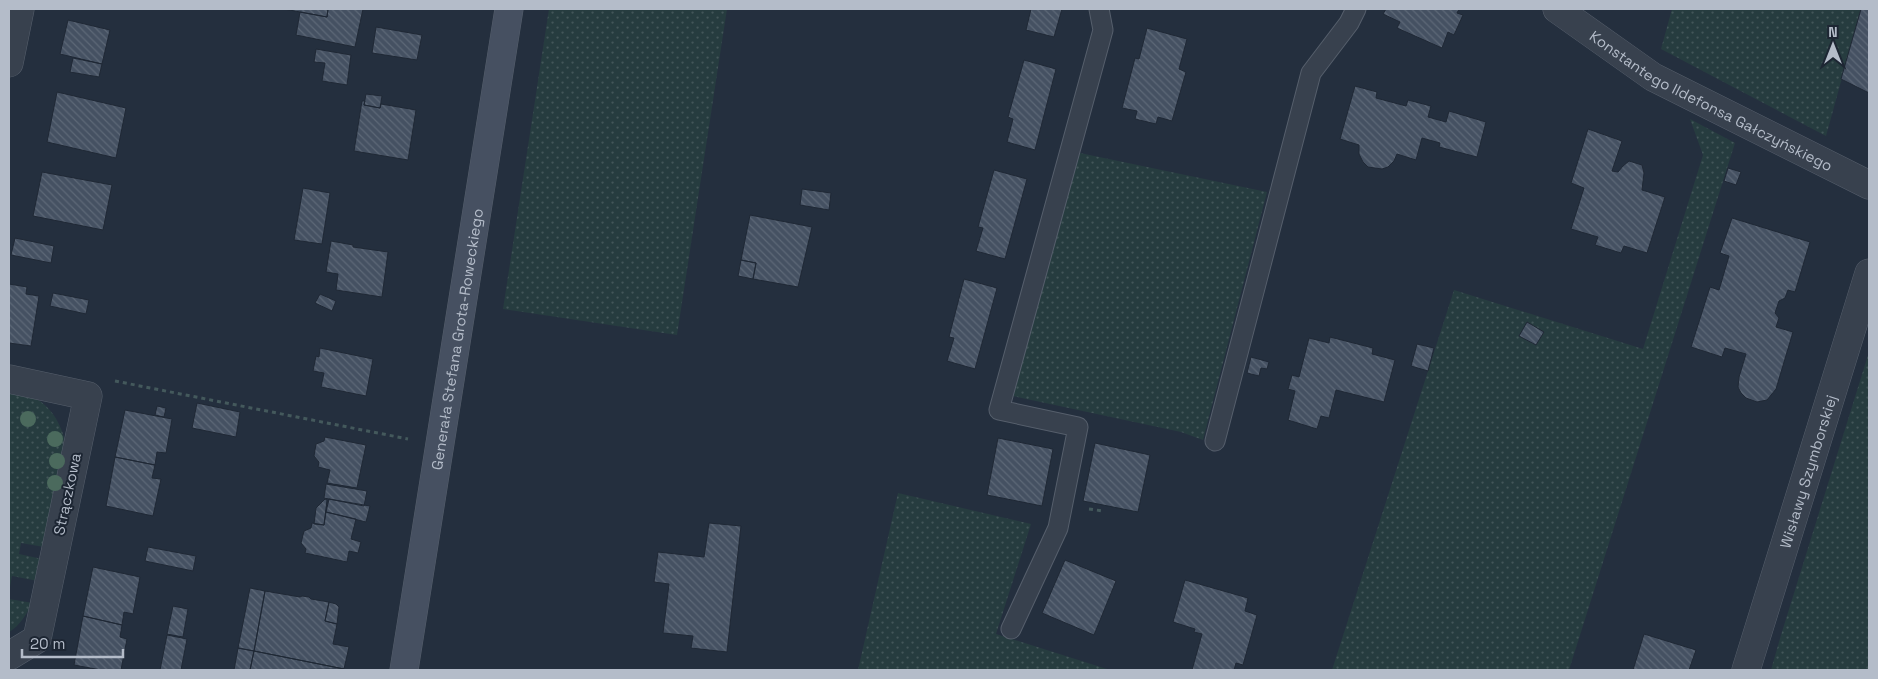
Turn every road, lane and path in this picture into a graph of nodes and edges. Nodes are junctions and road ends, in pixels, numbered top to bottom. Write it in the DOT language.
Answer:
graph roads {
  1 [pos="20,9"];
  2 [pos="509,9"];
  3 [pos="1099,9"];
  4 [pos="1356,9"];
  5 [pos="1557,9"];
  6 [pos="9,63"];
  7 [pos="1869,186"];
  8 [pos="1869,273"];
  9 [pos="9,380"];
  10 [pos="88,396"];
  11 [pos="1215,441"];
  12 [pos="439,445"];
  13 [pos="1012,629"];
  14 [pos="9,656"];
  15 [pos="404,670"];
  16 [pos="1746,670"];
  1 -- 6 [label="street"];
  2 -- 12 [label="street, Generała Stefana Grota-Roweckiego"];
  3 -- 13 [label="lane"];
  4 -- 11 [label="lane"];
  5 -- 7 [label="street, Konstantego Ildefonsa Gałczyńskiego"];
  8 -- 16 [label="street, Wisławy Szymborskiej"];
  9 -- 10 [label="street"];
  10 -- 12 [label="path"];
  10 -- 14 [label="street, Strączkowa"];
  12 -- 15 [label="street, Generała Stefana Grota-Roweckiego"];
}
